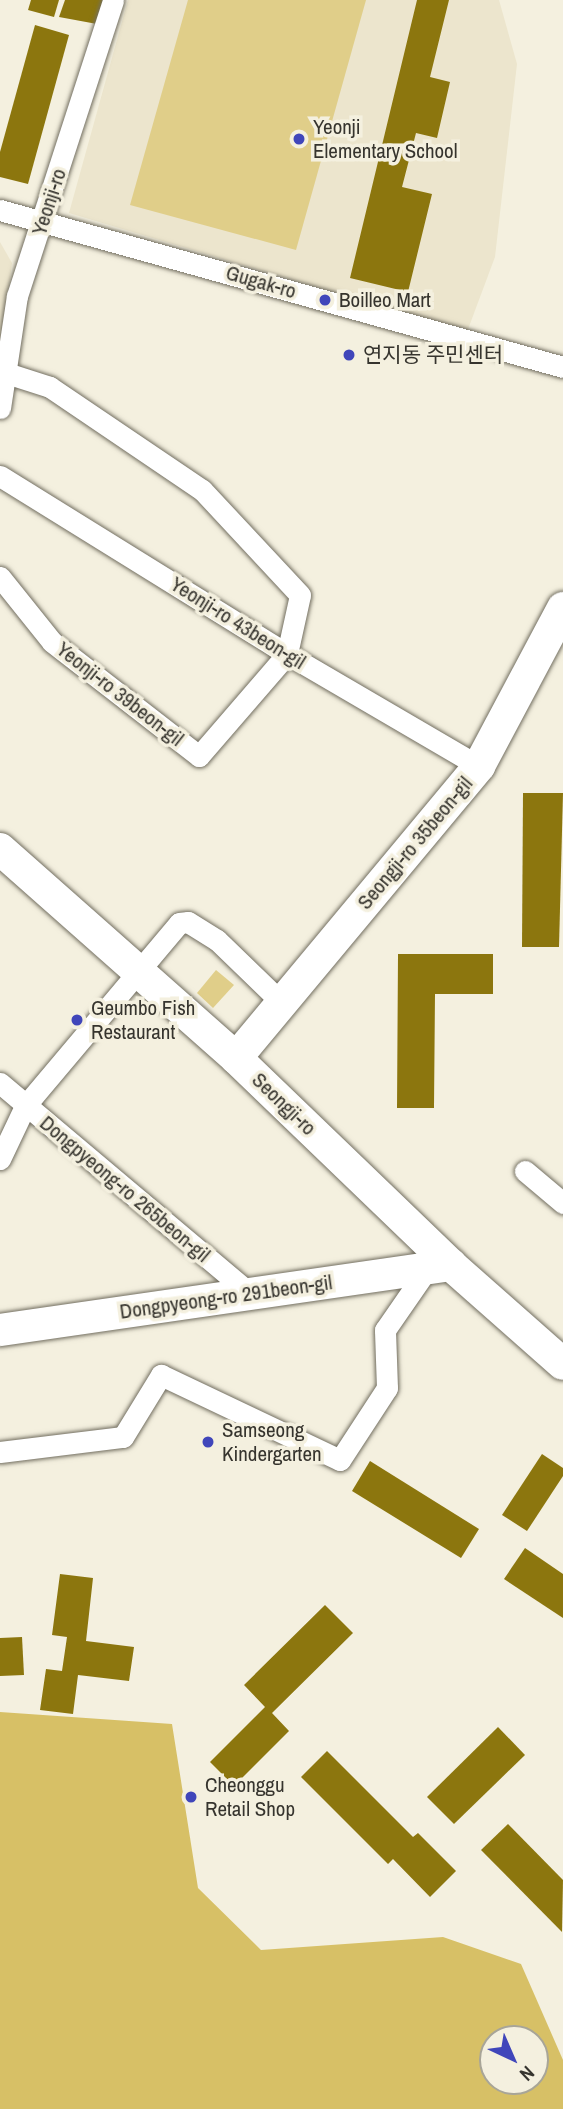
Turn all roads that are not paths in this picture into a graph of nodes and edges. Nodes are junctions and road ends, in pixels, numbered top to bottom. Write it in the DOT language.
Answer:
graph roads {
  1 [pos="113,0"];
  2 [pos="0,210"];
  3 [pos="43,221"];
  4 [pos="563,367"];
  5 [pos="3,372"];
  6 [pos="0,408"];
  7 [pos="0,476"];
  8 [pos="0,577"];
  9 [pos="563,608"];
  10 [pos="287,654"];
  11 [pos="479,766"];
  12 [pos="0,849"];
  13 [pos="138,972"];
  14 [pos="282,1003"];
  15 [pos="236,1058"];
  16 [pos="0,1083"];
  17 [pos="0,1101"];
  18 [pos="25,1106"];
  19 [pos="0,1159"];
  20 [pos="525,1171"];
  21 [pos="563,1203"];
  22 [pos="440,1266"];
  23 [pos="251,1294"];
  24 [pos="0,1329"];
  25 [pos="563,1364"];
  26 [pos="0,1452"];
  1 -- 3 [label="street, Yeonji-ro"];
  2 -- 3 [label="street, Gugak-ro"];
  3 -- 4 [label="street, Gugak-ro"];
  3 -- 5 [label="street, Yeonji-ro"];
  5 -- 6 [label="street, Yeonji-ro"];
  5 -- 10 [label="street, Yeonji-ro 39beon-gil"];
  7 -- 10 [label="street, Yeonji-ro 43beon-gil"];
  8 -- 10 [label="street, Yeonji-ro 39beon-gil"];
  9 -- 11 [label="main road, Seongji-ro 35beon-gil"];
  10 -- 11 [label="street, Yeonji-ro 43beon-gil"];
  11 -- 14 [label="main road, Seongji-ro 35beon-gil"];
  12 -- 13 [label="main road, Seongji-ro"];
  13 -- 14 [label="street"];
  13 -- 15 [label="main road, Seongji-ro"];
  13 -- 18 [label="street"];
  14 -- 15 [label="main road, Seongji-ro 35beon-gil"];
  15 -- 22 [label="main road, Seongji-ro"];
  16 -- 18 [label="street, Dongpyeong-ro 265beon-gil"];
  17 -- 18 [label="street"];
  18 -- 19 [label="street"];
  18 -- 23 [label="street, Dongpyeong-ro 265beon-gil"];
  20 -- 21 [label="street"];
  22 -- 23 [label="main road, Dongpyeong-ro 291beon-gil"];
  22 -- 25 [label="main road, Seongji-ro"];
  22 -- 26 [label="street"];
  23 -- 24 [label="main road, Dongpyeong-ro 291beon-gil"];
}
